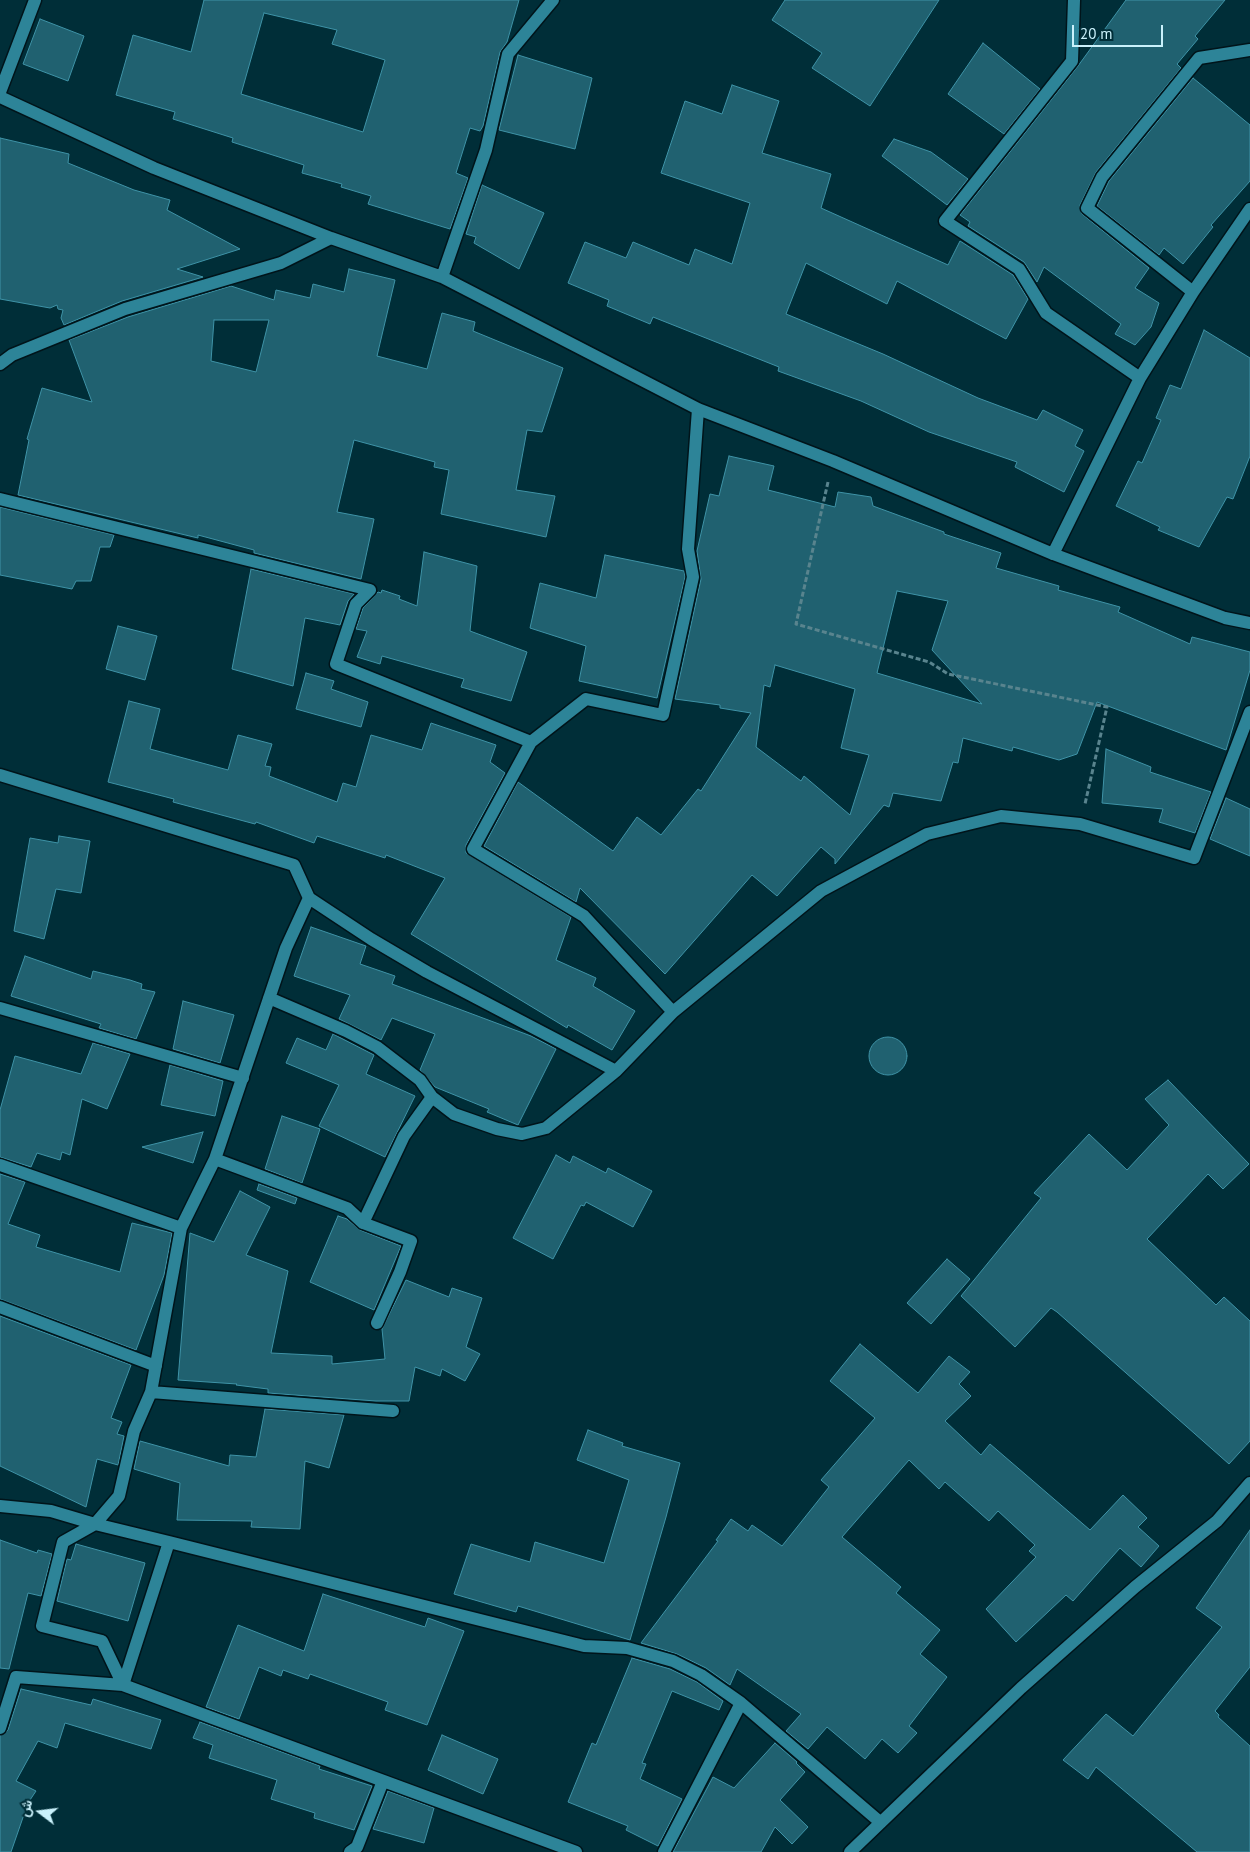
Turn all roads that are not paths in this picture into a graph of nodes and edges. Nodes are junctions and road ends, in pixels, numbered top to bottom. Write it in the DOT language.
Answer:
graph roads {
  1 [pos="35,0"];
  2 [pos="553,0"];
  3 [pos="1074,0"];
  4 [pos="1250,50"];
  5 [pos="0,92"];
  6 [pos="0,97"];
  7 [pos="1250,209"];
  8 [pos="331,238"];
  9 [pos="442,277"];
  10 [pos="1193,292"];
  11 [pos="0,364"];
  12 [pos="1140,378"];
  13 [pos="698,409"];
  14 [pos="0,499"];
  15 [pos="1053,554"];
  16 [pos="1250,623"];
  17 [pos="1250,712"];
  18 [pos="531,742"];
  19 [pos="0,775"];
  20 [pos="309,898"];
  21 [pos="269,998"];
  22 [pos="0,1008"];
  23 [pos="673,1012"];
  24 [pos="616,1070"];
  25 [pos="243,1078"];
  26 [pos="432,1097"];
  27 [pos="216,1159"];
  28 [pos="0,1165"];
  29 [pos="363,1223"];
  30 [pos="181,1228"];
  31 [pos="0,1307"];
  32 [pos="377,1323"];
  33 [pos="156,1366"];
  34 [pos="151,1392"];
  35 [pos="393,1412"];
  36 [pos="1250,1483"];
  37 [pos="0,1506"];
  38 [pos="95,1524"];
  39 [pos="169,1542"];
  40 [pos="123,1684"];
  41 [pos="741,1702"];
  42 [pos="0,1728"];
  43 [pos="383,1781"];
  44 [pos="880,1822"];
  45 [pos="350,1852"];
  46 [pos="576,1852"];
  47 [pos="664,1852"];
  48 [pos="850,1852"];
  1 -- 5 [label="street"];
  2 -- 9 [label="street"];
  3 -- 12 [label="street"];
  4 -- 10 [label="street"];
  6 -- 8 [label="street"];
  7 -- 10 [label="street"];
  8 -- 9 [label="street"];
  8 -- 11 [label="street"];
  9 -- 13 [label="street"];
  10 -- 12 [label="street"];
  12 -- 15 [label="street"];
  13 -- 15 [label="street"];
  13 -- 18 [label="street"];
  14 -- 18 [label="street"];
  15 -- 16 [label="street"];
  17 -- 23 [label="street"];
  18 -- 23 [label="street"];
  19 -- 20 [label="street"];
  20 -- 21 [label="street"];
  20 -- 24 [label="street"];
  21 -- 25 [label="street"];
  21 -- 26 [label="street"];
  22 -- 25 [label="street"];
  23 -- 24 [label="street"];
  24 -- 26 [label="street"];
  25 -- 27 [label="street"];
  26 -- 29 [label="street"];
  27 -- 29 [label="street"];
  27 -- 30 [label="street"];
  28 -- 30 [label="street"];
  29 -- 32 [label="street"];
  30 -- 33 [label="street"];
  31 -- 33 [label="street"];
  33 -- 34 [label="street"];
  34 -- 35 [label="street"];
  34 -- 38 [label="street"];
  36 -- 44 [label="street"];
  37 -- 38 [label="street"];
  38 -- 39 [label="street"];
  38 -- 40 [label="street"];
  39 -- 40 [label="street"];
  39 -- 41 [label="street"];
  40 -- 42 [label="street"];
  40 -- 43 [label="street"];
  41 -- 44 [label="street"];
  41 -- 47 [label="street"];
  43 -- 45 [label="street"];
  43 -- 46 [label="street"];
  44 -- 48 [label="street"];
}
